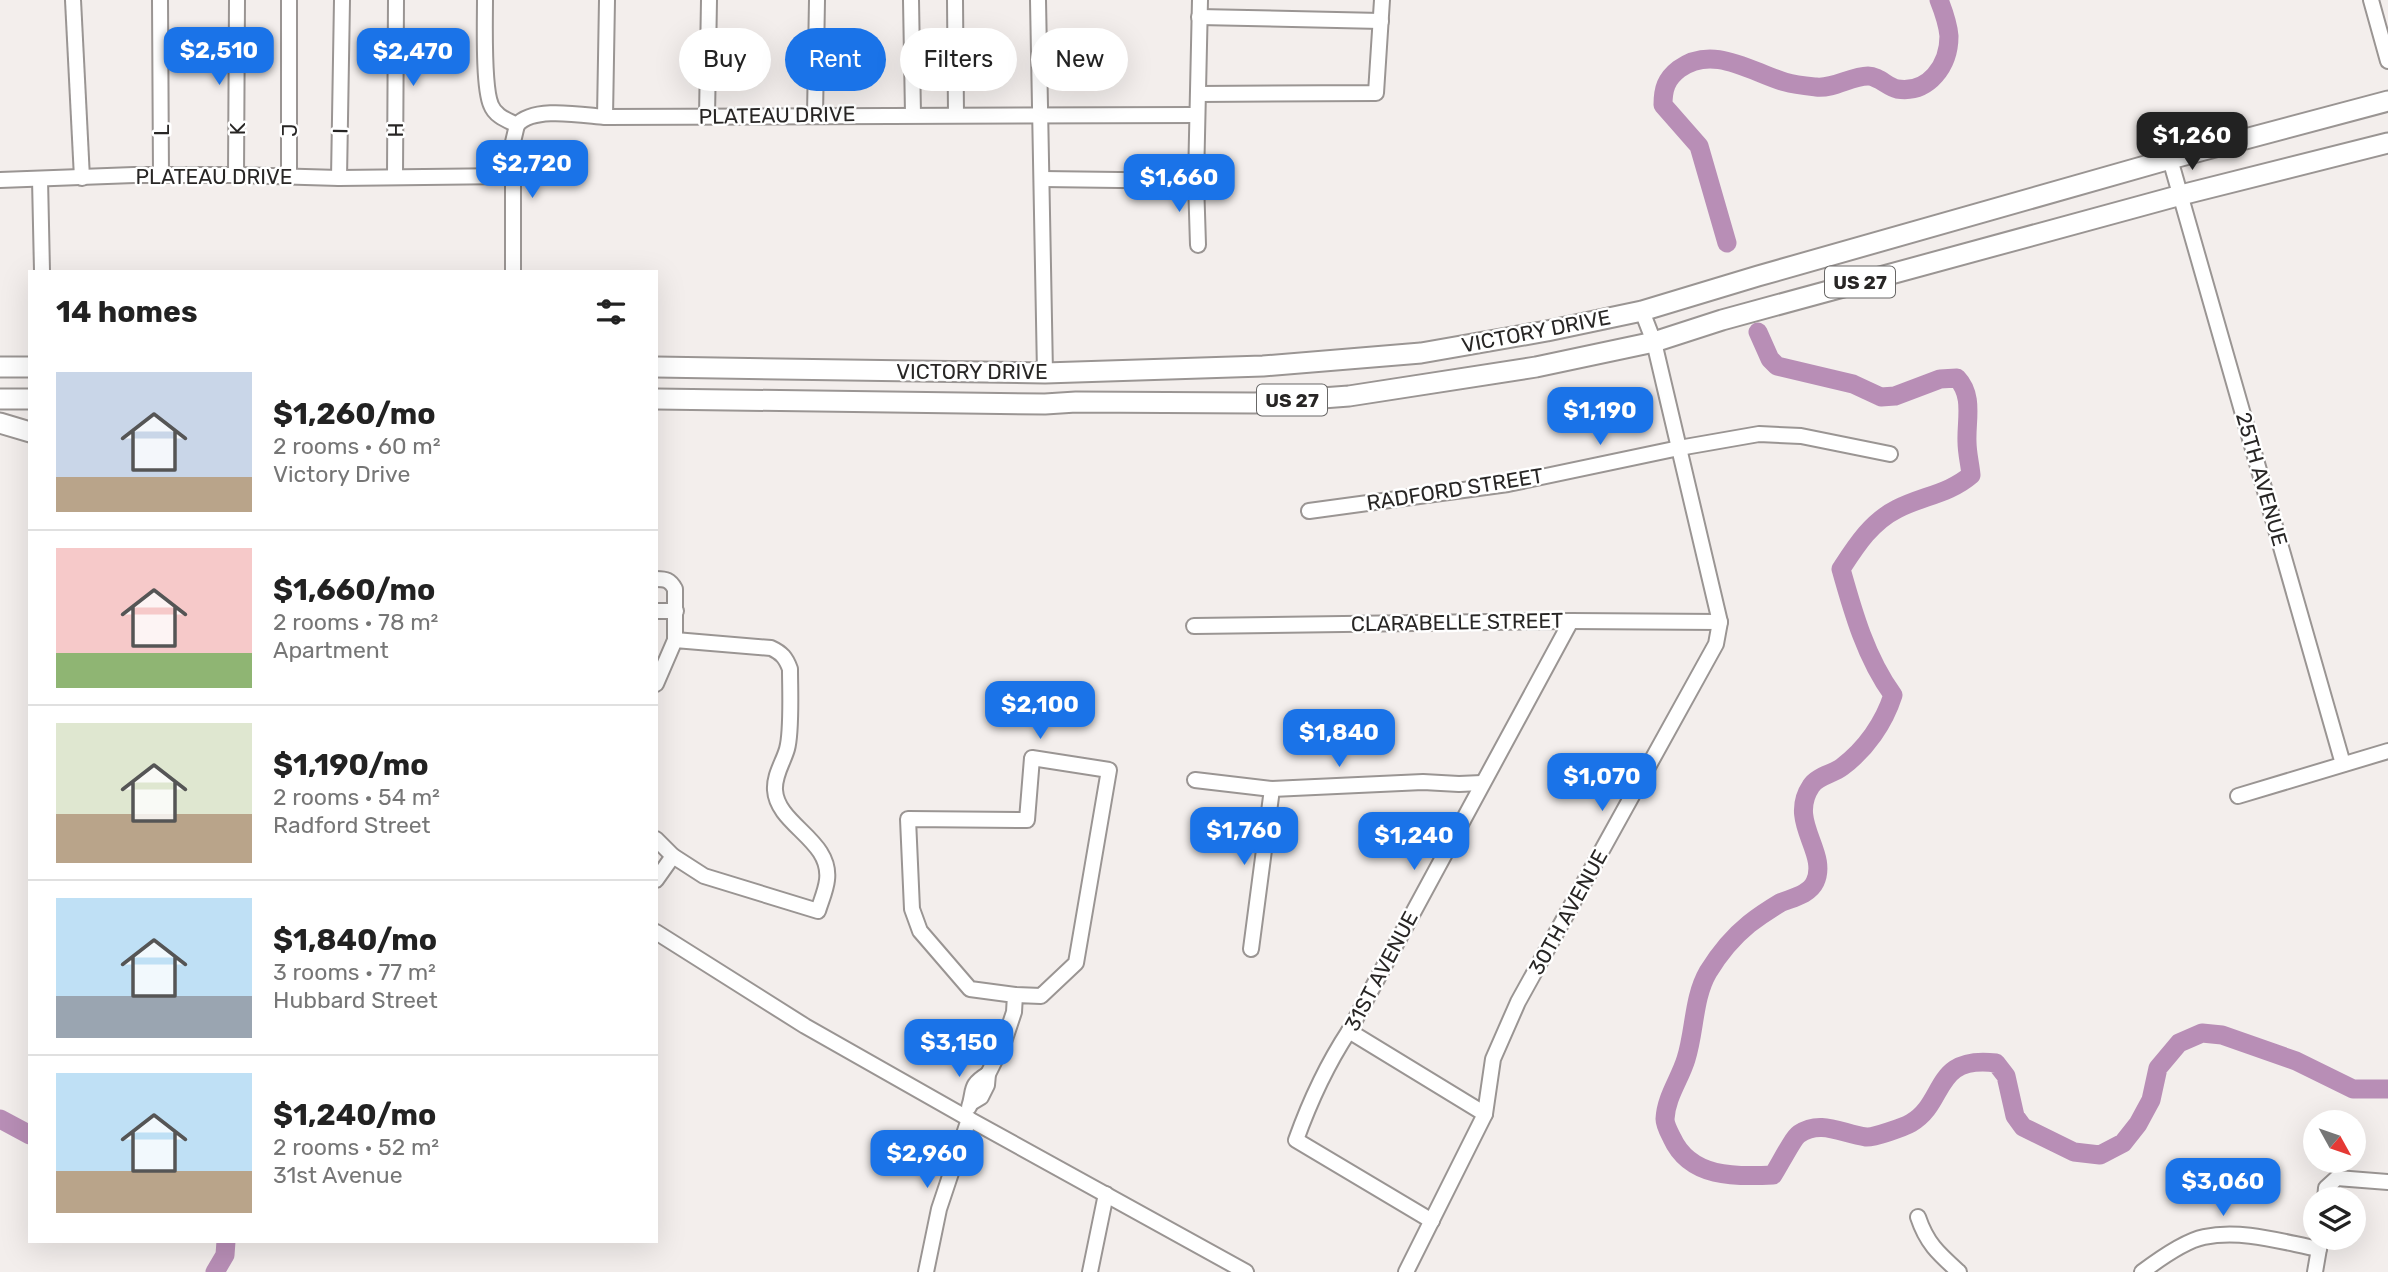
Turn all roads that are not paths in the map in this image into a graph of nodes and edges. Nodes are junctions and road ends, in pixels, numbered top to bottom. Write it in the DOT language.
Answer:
graph roads {
  1 [pos="73,0"];
  2 [pos="160,0"];
  3 [pos="237,0"];
  4 [pos="289,0"];
  5 [pos="342,0"];
  6 [pos="396,0"];
  7 [pos="485,0"];
  8 [pos="607,0"];
  9 [pos="709,0"];
  10 [pos="817,0"];
  11 [pos="911,0"];
  12 [pos="956,0"];
  13 [pos="1038,0"];
  14 [pos="1200,0"];
  15 [pos="1382,0"];
  16 [pos="2371,0"];
  17 [pos="1199,17"];
  18 [pos="1381,21"];
  19 [pos="2388,61"];
  20 [pos="1198,94"];
  21 [pos="2388,101"];
  22 [pos="913,114"];
  23 [pos="956,114"];
  24 [pos="816,115"];
  25 [pos="1041,115"];
  26 [pos="1197,115"];
  27 [pos="707,116"];
  28 [pos="605,117"];
  29 [pos="517,125"];
  30 [pos="2388,143"];
  31 [pos="2170,159"];
  32 [pos="236,174"];
  33 [pos="161,176"];
  34 [pos="289,176"];
  35 [pos="395,176"];
  36 [pos="515,176"];
  37 [pos="82,178"];
  38 [pos="339,178"];
  39 [pos="40,179"];
  40 [pos="1042,179"];
  41 [pos="0,180"];
  42 [pos="1196,181"];
  43 [pos="2181,194"];
  44 [pos="1198,245"];
  45 [pos="42,270"];
  46 [pos="513,270"];
  47 [pos="1642,311"];
  48 [pos="1654,342"];
  49 [pos="28,367"];
  50 [pos="0,368"];
  51 [pos="658,368"];
  52 [pos="1045,373"];
  53 [pos="0,399"];
  54 [pos="28,399"];
  55 [pos="658,399"];
  56 [pos="1045,404"];
  57 [pos="0,422"];
  58 [pos="28,431"];
  59 [pos="1679,448"];
  60 [pos="1890,454"];
  61 [pos="1308,511"];
  62 [pos="658,579"];
  63 [pos="658,611"];
  64 [pos="676,611"];
  65 [pos="1571,621"];
  66 [pos="1720,622"];
  67 [pos="1194,626"];
  68 [pos="676,640"];
  69 [pos="658,680"];
  70 [pos="2388,751"];
  71 [pos="2343,764"];
  72 [pos="1195,780"];
  73 [pos="1482,783"];
  74 [pos="1272,789"];
  75 [pos="2238,796"];
  76 [pos="658,841"];
  77 [pos="673,856"];
  78 [pos="658,877"];
  79 [pos="658,933"];
  80 [pos="1251,948"];
  81 [pos="1016,995"];
  82 [pos="1349,1031"];
  83 [pos="1485,1114"];
  84 [pos="967,1118"];
  85 [pos="2388,1182"];
  86 [pos="2330,1187"];
  87 [pos="1106,1194"];
  88 [pos="1918,1217"];
  89 [pos="1432,1221"];
  90 [pos="2303,1241"];
  91 [pos="2319,1250"];
  92 [pos="926,1272"];
  93 [pos="1090,1272"];
  94 [pos="1246,1272"];
  95 [pos="1406,1272"];
  96 [pos="1959,1272"];
  97 [pos="2141,1272"];
  98 [pos="2315,1272"];
  1 -- 37 [label="street"];
  2 -- 33 [label="street, L"];
  3 -- 32 [label="street, K"];
  4 -- 34 [label="street, J"];
  5 -- 38 [label="street, I"];
  6 -- 35 [label="street, H"];
  7 -- 29 [label="street"];
  8 -- 28 [label="street"];
  9 -- 27 [label="street"];
  10 -- 24 [label="street"];
  11 -- 22 [label="street"];
  12 -- 23 [label="street"];
  13 -- 25 [label="street"];
  14 -- 17 [label="street"];
  15 -- 18 [label="street"];
  16 -- 19 [label="street"];
  17 -- 18 [label="street"];
  17 -- 20 [label="street"];
  18 -- 20 [label="street"];
  20 -- 26 [label="street"];
  21 -- 31 [label="highway, VICTORY DRIVE / US 27"];
  22 -- 23 [label="street, PLATEAU DRIVE"];
  22 -- 24 [label="street, PLATEAU DRIVE"];
  23 -- 25 [label="street, PLATEAU DRIVE"];
  24 -- 27 [label="street, PLATEAU DRIVE"];
  25 -- 26 [label="street, PLATEAU DRIVE"];
  25 -- 40 [label="street"];
  26 -- 42 [label="street"];
  27 -- 28 [label="street, PLATEAU DRIVE"];
  28 -- 29 [label="street, PLATEAU DRIVE"];
  29 -- 36 [label="street"];
  30 -- 43 [label="highway, VICTORY DRIVE / US 27"];
  31 -- 43 [label="street, 25TH AVENUE"];
  31 -- 47 [label="highway, VICTORY DRIVE / US 27"];
  32 -- 33 [label="street, PLATEAU DRIVE"];
  32 -- 34 [label="street, PLATEAU DRIVE"];
  33 -- 37 [label="street, PLATEAU DRIVE"];
  34 -- 38 [label="street, PLATEAU DRIVE"];
  35 -- 36 [label="street, PLATEAU DRIVE"];
  35 -- 38 [label="street, PLATEAU DRIVE"];
  36 -- 46 [label="street"];
  37 -- 39 [label="street, PLATEAU DRIVE"];
  39 -- 41 [label="street, PLATEAU DRIVE"];
  39 -- 45 [label="street"];
  40 -- 42 [label="street"];
  40 -- 52 [label="street"];
  42 -- 44 [label="street"];
  43 -- 48 [label="highway, VICTORY DRIVE / US 27"];
  43 -- 71 [label="street, 25TH AVENUE"];
  47 -- 48 [label="street"];
  47 -- 52 [label="highway, VICTORY DRIVE / US 27"];
  48 -- 56 [label="highway, VICTORY DRIVE / US 27"];
  48 -- 59 [label="street"];
  49 -- 50 [label="highway"];
  51 -- 52 [label="highway, VICTORY DRIVE / US 27"];
  52 -- 56 [label="highway"];
  53 -- 54 [label="highway"];
  55 -- 56 [label="highway, VICTORY DRIVE / US 27"];
  57 -- 58 [label="highway"];
  59 -- 60 [label="street, RADFORD STREET"];
  59 -- 61 [label="street, RADFORD STREET"];
  59 -- 66 [label="street"];
  62 -- 64 [label="street"];
  63 -- 64 [label="street"];
  64 -- 68 [label="street"];
  65 -- 66 [label="street, CLARABELLE STREET"];
  65 -- 67 [label="street, CLARABELLE STREET"];
  65 -- 73 [label="street, 31ST AVENUE"];
  66 -- 83 [label="street, 30TH AVENUE"];
  68 -- 69 [label="street"];
  68 -- 77 [label="street"];
  70 -- 71 [label="street"];
  71 -- 75 [label="street"];
  72 -- 74 [label="street"];
  73 -- 74 [label="street"];
  73 -- 82 [label="street, 31ST AVENUE"];
  74 -- 80 [label="street"];
  76 -- 77 [label="street"];
  77 -- 78 [label="street"];
  79 -- 84 [label="street"];
  81 -- 81 [label="street"];
  81 -- 84 [label="street"];
  82 -- 83 [label="street"];
  82 -- 89 [label="street, 31ST AVENUE"];
  83 -- 89 [label="street, 30TH AVENUE"];
  84 -- 87 [label="street"];
  84 -- 92 [label="street"];
  85 -- 86 [label="street"];
  87 -- 93 [label="street"];
  87 -- 94 [label="street"];
  88 -- 96 [label="street"];
  89 -- 95 [label="street, 30TH AVENUE"];
  90 -- 97 [label="street"];
  91 -- 98 [label="street"];
}
